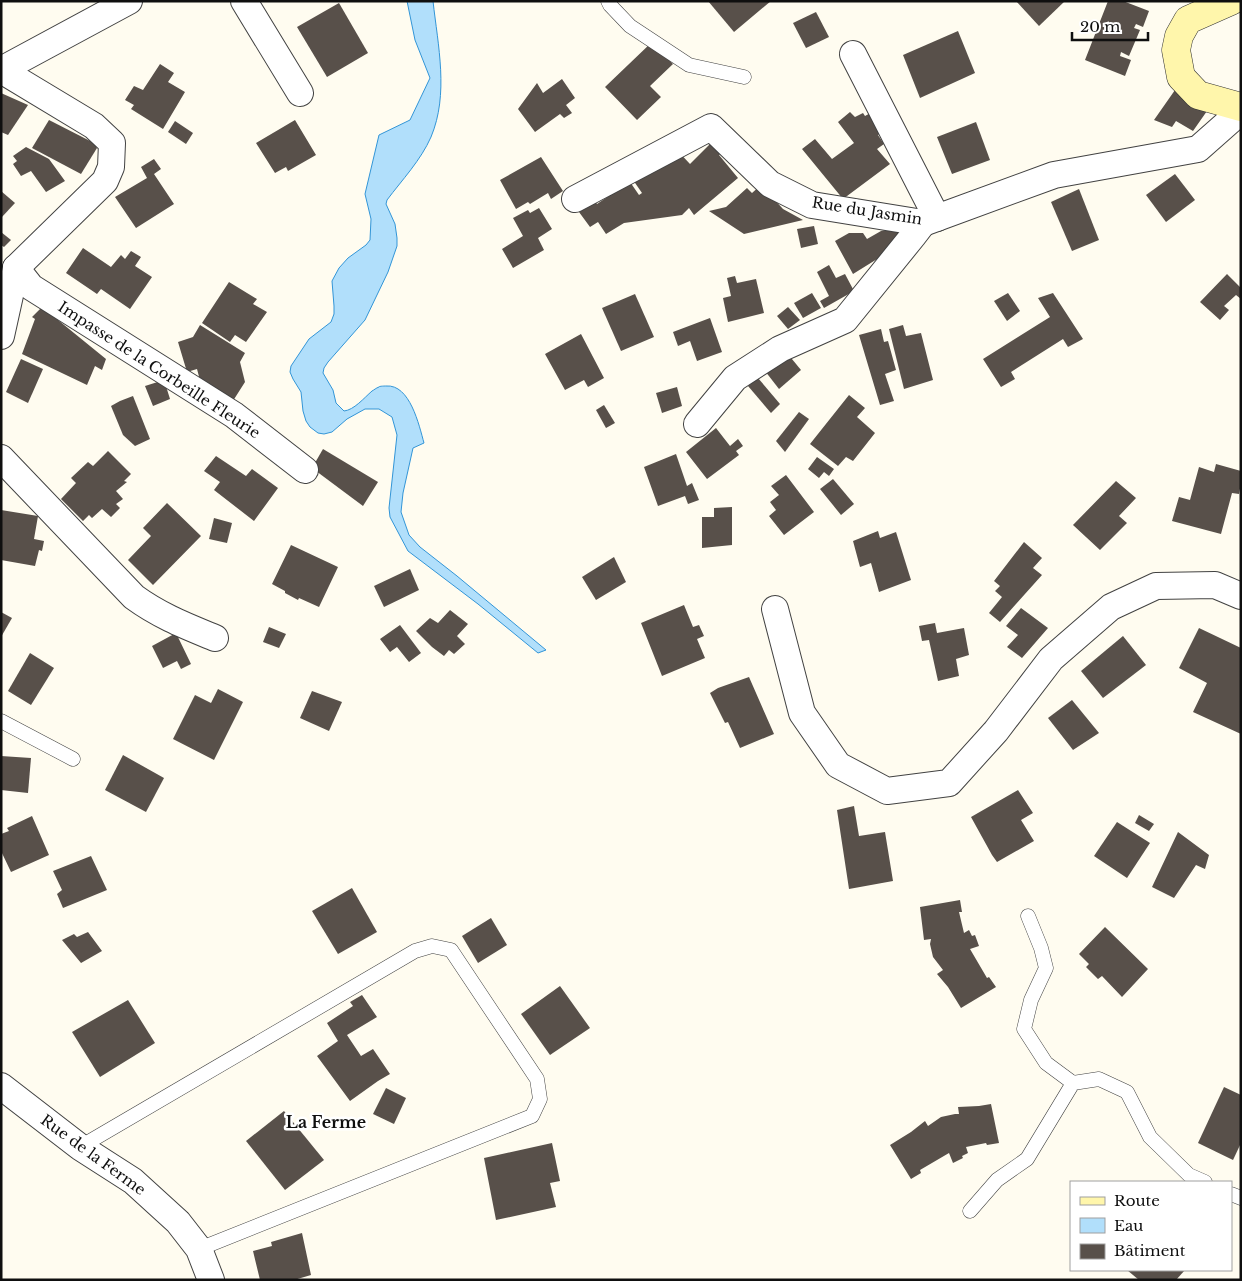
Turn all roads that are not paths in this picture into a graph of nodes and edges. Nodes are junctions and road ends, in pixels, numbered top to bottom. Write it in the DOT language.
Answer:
graph roads {
  1 [pos="129,1"];
  2 [pos="244,1"];
  3 [pos="608,1"];
  4 [pos="1231,1"];
  5 [pos="853,54"];
  6 [pos="1,70"];
  7 [pos="744,77"];
  8 [pos="300,93"];
  9 [pos="1241,107"];
  10 [pos="1241,111"];
  11 [pos="575,199"];
  12 [pos="930,220"];
  13 [pos="8,268"];
  14 [pos="1,336"];
  15 [pos="697,424"];
  16 [pos="1,458"];
  17 [pos="305,470"];
  18 [pos="1241,596"];
  19 [pos="775,609"];
  20 [pos="215,638"];
  21 [pos="1,721"];
  22 [pos="73,759"];
  23 [pos="1028,916"];
  24 [pos="1073,1083"];
  25 [pos="1,1086"];
  26 [pos="80,1147"];
  27 [pos="1203,1181"];
  28 [pos="970,1211"];
  29 [pos="199,1249"];
  30 [pos="211,1280"];
  1 -- 6 [label="street"];
  2 -- 8 [label="street"];
  3 -- 7 [label="lane"];
  4 -- 9 [label="street"];
  5 -- 12 [label="street"];
  6 -- 13 [label="street"];
  10 -- 12 [label="street, Rue du Jasmin"];
  11 -- 12 [label="street, Rue du Jasmin"];
  12 -- 15 [label="street"];
  13 -- 14 [label="street"];
  13 -- 17 [label="street, Impasse de la Corbeille Fleurie"];
  16 -- 20 [label="street"];
  18 -- 19 [label="street"];
  21 -- 22 [label="lane"];
  23 -- 24 [label="lane"];
  24 -- 27 [label="lane"];
  24 -- 28 [label="lane"];
  25 -- 26 [label="street, Rue de la Ferme"];
  26 -- 29 [label="street, Rue de la Ferme"];
  26 -- 29 [label="lane"];
  29 -- 30 [label="street, Rue de la Ferme"];
}
